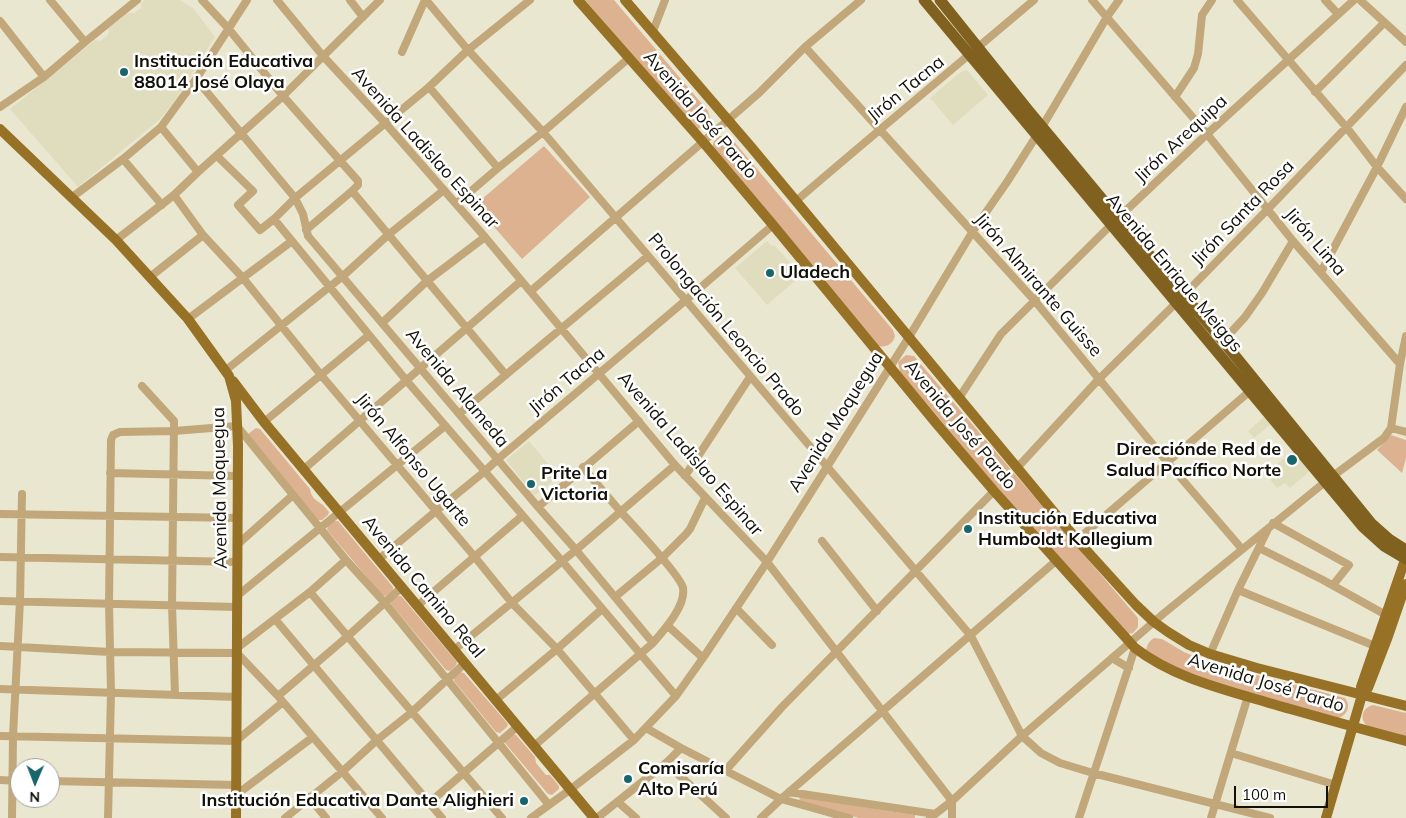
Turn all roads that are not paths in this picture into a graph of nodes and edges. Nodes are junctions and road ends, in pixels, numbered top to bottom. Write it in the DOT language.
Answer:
graph roads {
  1 [pos="50,0"];
  2 [pos="137,0"];
  3 [pos="247,0"];
  4 [pos="277,0"];
  5 [pos="350,0"];
  6 [pos="380,0"];
  7 [pos="426,0"];
  8 [pos="530,0"];
  9 [pos="578,0"];
  10 [pos="625,0"];
  11 [pos="665,0"];
  12 [pos="861,0"];
  13 [pos="924,0"];
  14 [pos="940,0"];
  15 [pos="1034,0"];
  16 [pos="1092,0"];
  17 [pos="1118,0"];
  18 [pos="1212,0"];
  19 [pos="1237,0"];
  20 [pos="1325,0"];
  21 [pos="1354,0"];
  22 [pos="1360,0"];
  23 [pos="202,1"];
  24 [pos="128,3"];
  25 [pos="1338,14"];
  26 [pos="363,17"];
  27 [pos="1107,17"];
  28 [pos="0,21"];
  29 [pos="1384,22"];
  30 [pos="228,28"];
  31 [pos="653,31"];
  32 [pos="85,42"];
  33 [pos="1406,42"];
  34 [pos="805,47"];
  35 [pos="468,50"];
  36 [pos="975,51"];
  37 [pos="402,52"];
  38 [pos="323,56"];
  39 [pos="629,58"];
  40 [pos="1288,60"];
  41 [pos="1406,65"];
  42 [pos="44,77"];
  43 [pos="196,79"];
  44 [pos="429,87"];
  45 [pos="1315,92"];
  46 [pos="283,96"];
  47 [pos="1175,96"];
  48 [pos="0,107"];
  49 [pos="1406,107"];
  50 [pos="728,120"];
  51 [pos="386,124"];
  52 [pos="161,126"];
  53 [pos="1346,128"];
  54 [pos="0,129"];
  55 [pos="880,129"];
  56 [pos="1039,131"];
  57 [pos="543,132"];
  58 [pos="242,133"];
  59 [pos="1207,134"];
  60 [pos="703,142"];
  61 [pos="217,156"];
  62 [pos="123,159"];
  63 [pos="341,161"];
  64 [pos="1377,167"];
  65 [pos="498,168"];
  66 [pos="198,172"];
  67 [pos="444,190"];
  68 [pos="352,191"];
  69 [pos="174,195"];
  70 [pos="72,198"];
  71 [pos="295,198"];
  72 [pos="1406,199"];
  73 [pos="796,201"];
  74 [pos="456,204"];
  75 [pos="162,205"];
  76 [pos="1267,210"];
  77 [pos="616,218"];
  78 [pos="274,219"];
  79 [pos="1114,222"];
  80 [pos="773,225"];
  81 [pos="306,230"];
  82 [pos="973,231"];
  83 [pos="203,235"];
  84 [pos="388,235"];
  85 [pos="484,237"];
  86 [pos="116,240"];
  87 [pos="1293,240"];
  88 [pos="292,241"];
  89 [pos="648,256"];
  90 [pos="1321,272"];
  91 [pos="343,276"];
  92 [pos="150,277"];
  93 [pos="243,278"];
  94 [pos="427,281"];
  95 [pos="521,281"];
  96 [pos="329,286"];
  97 [pos="531,291"];
  98 [pos="1181,299"];
  99 [pos="686,300"];
  100 [pos="1035,301"];
  101 [pos="188,319"];
  102 [pos="382,322"];
  103 [pos="281,325"];
  104 [pos="466,329"];
  105 [pos="562,329"];
  106 [pos="369,335"];
  107 [pos="1406,336"];
  108 [pos="909,337"];
  109 [pos="1223,341"];
  110 [pos="1400,364"];
  111 [pos="890,367"];
  112 [pos="420,368"];
  113 [pos="227,373"];
  114 [pos="600,373"];
  115 [pos="321,375"];
  116 [pos="506,375"];
  117 [pos="750,377"];
  118 [pos="406,380"];
  119 [pos="1098,380"];
  120 [pos="142,386"];
  121 [pos="1250,391"];
  122 [pos="959,398"];
  123 [pos="459,414"];
  124 [pos="359,420"];
  125 [pos="639,421"];
  126 [pos="264,422"];
  127 [pos="237,426"];
  128 [pos="445,426"];
  129 [pos="1391,428"];
  130 [pos="174,431"];
  131 [pos="1406,432"];
  132 [pos="498,459"];
  133 [pos="1168,463"];
  134 [pos="397,464"];
  135 [pos="675,465"];
  136 [pos="583,467"];
  137 [pos="827,467"];
  138 [pos="1017,468"];
  139 [pos="304,469"];
  140 [pos="484,472"];
  141 [pos="110,473"];
  142 [pos="173,474"];
  143 [pos="238,476"];
  144 [pos="685,476"];
  145 [pos="1329,479"];
  146 [pos="994,492"];
  147 [pos="22,494"];
  148 [pos="293,495"];
  149 [pos="705,498"];
  150 [pos="538,507"];
  151 [pos="436,511"];
  152 [pos="620,511"];
  153 [pos="340,513"];
  154 [pos="0,514"];
  155 [pos="22,515"];
  156 [pos="109,515"];
  157 [pos="173,516"];
  158 [pos="522,516"];
  159 [pos="238,518"];
  160 [pos="1271,525"];
  161 [pos="320,528"];
  162 [pos="1077,540"];
  163 [pos="822,541"];
  164 [pos="238,544"];
  165 [pos="1258,548"];
  166 [pos="1242,549"];
  167 [pos="576,550"];
  168 [pos="1406,550"];
  169 [pos="0,556"];
  170 [pos="474,556"];
  171 [pos="21,557"];
  172 [pos="662,558"];
  173 [pos="1406,558"];
  174 [pos="109,559"];
  175 [pos="172,560"];
  176 [pos="346,560"];
  177 [pos="379,560"];
  178 [pos="1057,560"];
  179 [pos="562,561"];
  180 [pos="238,562"];
  181 [pos="767,562"];
  182 [pos="916,571"];
  183 [pos="1406,584"];
  184 [pos="1334,585"];
  185 [pos="402,587"];
  186 [pos="1238,590"];
  187 [pos="310,592"];
  188 [pos="614,597"];
  189 [pos="0,600"];
  190 [pos="20,601"];
  191 [pos="237,601"];
  192 [pos="385,603"];
  193 [pos="512,603"];
  194 [pos="109,604"];
  195 [pos="172,605"];
  196 [pos="418,606"];
  197 [pos="736,608"];
  198 [pos="602,609"];
  199 [pos="877,611"];
  200 [pos="1386,615"];
  201 [pos="275,620"];
  202 [pos="1154,622"];
  203 [pos="668,626"];
  204 [pos="348,636"];
  205 [pos="971,636"];
  206 [pos="653,644"];
  207 [pos="772,645"];
  208 [pos="1132,645"];
  209 [pos="0,646"];
  210 [pos="17,646"];
  211 [pos="1375,646"];
  212 [pos="557,649"];
  213 [pos="454,650"];
  214 [pos="237,651"];
  215 [pos="110,652"];
  216 [pos="174,652"];
  217 [pos="836,653"];
  218 [pos="641,654"];
  219 [pos="1210,654"];
  220 [pos="703,658"];
  221 [pos="1112,658"];
  222 [pos="465,663"];
  223 [pos="314,664"];
  224 [pos="1129,668"];
  225 [pos="446,679"];
  226 [pos="0,689"];
  227 [pos="15,690"];
  228 [pos="111,693"];
  229 [pos="596,694"];
  230 [pos="175,695"];
  231 [pos="1362,695"];
  232 [pos="676,696"];
  233 [pos="1248,696"];
  234 [pos="237,697"];
  235 [pos="280,699"];
  236 [pos="496,700"];
  237 [pos="1406,706"];
  238 [pos="883,711"];
  239 [pos="412,712"];
  240 [pos="518,726"];
  241 [pos="1352,726"];
  242 [pos="646,728"];
  243 [pos="0,736"];
  244 [pos="13,736"];
  245 [pos="313,736"];
  246 [pos="1022,736"];
  247 [pos="110,738"];
  248 [pos="377,740"];
  249 [pos="634,740"];
  250 [pos="1406,741"];
  251 [pos="236,742"];
  252 [pos="499,743"];
  253 [pos="534,746"];
  254 [pos="681,748"];
  255 [pos="1231,753"];
  256 [pos="14,758"];
  257 [pos="666,762"];
  258 [pos="343,771"];
  259 [pos="725,771"];
  260 [pos="463,772"];
  261 [pos="1094,773"];
  262 [pos="60,781"];
  263 [pos="110,783"];
  264 [pos="1336,785"];
  265 [pos="570,789"];
  266 [pos="236,790"];
  267 [pos="789,792"];
  268 [pos="309,798"];
  269 [pos="781,799"];
  270 [pos="952,801"];
  271 [pos="618,802"];
  272 [pos="429,803"];
  273 [pos="1216,804"];
  274 [pos="549,805"];
  275 [pos="932,816"];
  276 [pos="108,818"];
  277 [pos="236,818"];
  278 [pos="285,818"];
  279 [pos="326,818"];
  280 [pos="382,818"];
  281 [pos="442,818"];
  282 [pos="502,818"];
  283 [pos="531,818"];
  284 [pos="596,818"];
  285 [pos="636,818"];
  286 [pos="726,818"];
  287 [pos="761,818"];
  288 [pos="849,818"];
  289 [pos="952,818"];
  290 [pos="1079,818"];
  291 [pos="1211,818"];
  292 [pos="1270,818"];
  293 [pos="1326,818"];
  1 -- 32 [label="street"];
  2 -- 24 [label="street"];
  3 -- 30 [label="street"];
  4 -- 38 [label="street, Avenida Ladislao Espinar"];
  5 -- 26 [label="street"];
  6 -- 26 [label="street"];
  7 -- 35 [label="street, Prolongación Leoncio Prado"];
  7 -- 37 [label="street"];
  8 -- 35 [label="street"];
  9 -- 39 [label="main road, Avenida José Pardo"];
  10 -- 31 [label="main road, Avenida José Pardo"];
  11 -- 31 [label="street"];
  12 -- 34 [label="street"];
  13 -- 36 [label="highway, Avenida Enrique Meiggs"];
  14 -- 36 [label="highway, Avenida Enrique Meiggs"];
  15 -- 36 [label="street, Jirón Tacna"];
  16 -- 27 [label="street, Jirón Lima"];
  17 -- 27 [label="street, Avenida Moquegua"];
  18 -- 47 [label="street"];
  19 -- 40 [label="street"];
  20 -- 25 [label="street"];
  21 -- 25 [label="street, Jirón Arequipa"];
  22 -- 29 [label="street"];
  23 -- 30 [label="street"];
  24 -- 32 [label="street"];
  25 -- 40 [label="street, Jirón Arequipa"];
  26 -- 38 [label="street"];
  27 -- 47 [label="street, Jirón Lima"];
  27 -- 56 [label="street, Avenida Moquegua"];
  28 -- 42 [label="street"];
  29 -- 33 [label="street"];
  29 -- 45 [label="street"];
  30 -- 43 [label="street"];
  30 -- 46 [label="street"];
  31 -- 50 [label="main road, Avenida José Pardo"];
  32 -- 42 [label="street"];
  34 -- 50 [label="street"];
  34 -- 55 [label="street, Jirón Almirante Guisse"];
  35 -- 44 [label="street"];
  35 -- 57 [label="street, Prolongación Leoncio Prado"];
  36 -- 55 [label="street, Jirón Tacna"];
  36 -- 56 [label="highway, Avenida Enrique Meiggs"];
  38 -- 46 [label="street"];
  38 -- 51 [label="street, Avenida Ladislao Espinar"];
  39 -- 57 [label="street"];
  39 -- 60 [label="main road, Avenida José Pardo"];
  40 -- 45 [label="street"];
  40 -- 59 [label="street, Jirón Arequipa"];
  41 -- 53 [label="street, Jirón Santa Rosa"];
  42 -- 48 [label="street"];
  43 -- 52 [label="street"];
  43 -- 58 [label="street, Avenida Alameda"];
  44 -- 51 [label="street"];
  44 -- 65 [label="street"];
  45 -- 53 [label="street"];
  46 -- 58 [label="street"];
  46 -- 63 [label="street"];
  47 -- 59 [label="street, Jirón Lima"];
  49 -- 64 [label="street"];
  50 -- 60 [label="street"];
  50 -- 73 [label="main road, Avenida José Pardo"];
  51 -- 63 [label="street"];
  51 -- 67 [label="street, Avenida Ladislao Espinar"];
  52 -- 62 [label="street"];
  52 -- 66 [label="street"];
  53 -- 64 [label="street"];
  53 -- 76 [label="street, Jirón Santa Rosa"];
  54 -- 70 [label="main road, Avenida Moquegua"];
  55 -- 73 [label="street, Jirón Tacna"];
  55 -- 82 [label="street, Jirón Almirante Guisse"];
  56 -- 79 [label="highway, Avenida Enrique Meiggs"];
  56 -- 82 [label="street, Avenida Moquegua"];
  57 -- 65 [label="street"];
  57 -- 77 [label="street, Prolongación Leoncio Prado"];
  58 -- 61 [label="street"];
  58 -- 71 [label="street, Avenida Alameda"];
  59 -- 76 [label="street, Jirón Lima"];
  59 -- 79 [label="street, Jirón Arequipa"];
  60 -- 77 [label="street"];
  60 -- 80 [label="main road, Avenida José Pardo"];
  61 -- 66 [label="street"];
  61 -- 78 [label="street"];
  62 -- 70 [label="street"];
  62 -- 75 [label="street"];
  63 -- 68 [label="street"];
  63 -- 71 [label="street"];
  64 -- 72 [label="street"];
  64 -- 90 [label="street"];
  65 -- 74 [label="street"];
  66 -- 69 [label="street"];
  67 -- 74 [label="street, Avenida Ladislao Espinar"];
  67 -- 84 [label="street"];
  68 -- 81 [label="street"];
  68 -- 84 [label="street"];
  69 -- 75 [label="street"];
  69 -- 83 [label="street, Jirón Alfonso Ugarte"];
  70 -- 86 [label="main road, Avenida Moquegua"];
  71 -- 78 [label="street"];
  71 -- 81 [label="street, Avenida Alameda"];
  73 -- 108 [label="main road, Avenida José Pardo"];
  74 -- 85 [label="street, Avenida Ladislao Espinar"];
  75 -- 86 [label="street"];
  76 -- 87 [label="street, Jirón Lima"];
  76 -- 98 [label="street, Jirón Santa Rosa"];
  77 -- 89 [label="street, Prolongación Leoncio Prado"];
  77 -- 97 [label="street"];
  78 -- 88 [label="street, Avenida Alameda"];
  79 -- 98 [label="highway, Avenida Enrique Meiggs"];
  79 -- 100 [label="street, Jirón Arequipa"];
  80 -- 99 [label="street, Jirón Tacna"];
  80 -- 111 [label="main road, Avenida José Pardo"];
  81 -- 91 [label="street, Avenida Alameda"];
  82 -- 100 [label="street, Jirón Almirante Guisse"];
  82 -- 108 [label="street, Avenida Moquegua"];
  83 -- 92 [label="street"];
  83 -- 93 [label="street, Jirón Alfonso Ugarte"];
  84 -- 91 [label="street"];
  84 -- 94 [label="street"];
  85 -- 94 [label="street"];
  85 -- 95 [label="street, Avenida Ladislao Espinar"];
  86 -- 92 [label="main road, Avenida Moquegua"];
  87 -- 90 [label="street, Jirón Lima"];
  87 -- 109 [label="street"];
  88 -- 93 [label="street"];
  88 -- 96 [label="street, Avenida Alameda"];
  89 -- 99 [label="street, Prolongación Leoncio Prado"];
  89 -- 105 [label="street"];
  90 -- 110 [label="street, Jirón Lima"];
  91 -- 96 [label="street"];
  91 -- 102 [label="street, Avenida Alameda"];
  92 -- 101 [label="main road, Avenida Moquegua"];
  93 -- 101 [label="street"];
  93 -- 103 [label="street, Jirón Alfonso Ugarte"];
  94 -- 102 [label="street"];
  94 -- 104 [label="street"];
  95 -- 97 [label="street, Avenida Ladislao Espinar"];
  95 -- 104 [label="street"];
  96 -- 103 [label="street"];
  96 -- 106 [label="street, Avenida Alameda"];
  97 -- 105 [label="street, Avenida Ladislao Espinar"];
  98 -- 109 [label="highway, Avenida Enrique Meiggs"];
  98 -- 119 [label="street, Jirón Santa Rosa"];
  98 -- 121 [label="highway, Avenida Enrique Meiggs"];
  99 -- 114 [label="street, Jirón Tacna"];
  99 -- 117 [label="street, Prolongación Leoncio Prado"];
  100 -- 119 [label="street, Jirón Almirante Guisse"];
  100 -- 122 [label="street, Jirón Arequipa"];
  101 -- 113 [label="main road, Avenida Moquegua"];
  102 -- 112 [label="street, Avenida Alameda"];
  103 -- 113 [label="street"];
  103 -- 115 [label="street, Jirón Alfonso Ugarte"];
  104 -- 112 [label="street"];
  104 -- 116 [label="street"];
  105 -- 114 [label="street, Avenida Ladislao Espinar"];
  105 -- 116 [label="street"];
  106 -- 115 [label="street"];
  106 -- 118 [label="street, Avenida Alameda"];
  107 -- 110 [label="street"];
  108 -- 111 [label="street, Avenida Moquegua"];
  108 -- 122 [label="main road, Avenida José Pardo"];
  109 -- 145 [label="highway, Avenida Enrique Meiggs"];
  110 -- 129 [label="street"];
  111 -- 137 [label="street, Avenida Moquegua"];
  111 -- 146 [label="main road, Avenida José Pardo"];
  112 -- 118 [label="street"];
  112 -- 123 [label="street, Avenida Alameda"];
  113 -- 126 [label="main road, Avenida Camino Real"];
  113 -- 127 [label="main road, Avenida Moquegua"];
  114 -- 125 [label="street, Avenida Ladislao Espinar"];
  114 -- 132 [label="street, Jirón Tacna"];
  115 -- 124 [label="street, Jirón Alfonso Ugarte"];
  115 -- 126 [label="street"];
  116 -- 123 [label="street"];
  117 -- 137 [label="street, Prolongación Leoncio Prado"];
  117 -- 144 [label="street"];
  118 -- 124 [label="street"];
  118 -- 128 [label="street, Avenida Alameda"];
  119 -- 133 [label="street, Jirón Almirante Guisse"];
  119 -- 138 [label="street, Jirón Santa Rosa"];
  120 -- 130 [label="street"];
  121 -- 133 [label="street"];
  121 -- 145 [label="highway, Avenida Enrique Meiggs"];
  122 -- 138 [label="main road, Avenida José Pardo"];
  123 -- 132 [label="street, Avenida Alameda"];
  124 -- 134 [label="street, Jirón Alfonso Ugarte"];
  124 -- 139 [label="street"];
  125 -- 135 [label="street, Avenida Ladislao Espinar"];
  125 -- 136 [label="street"];
  126 -- 139 [label="main road, Avenida Camino Real"];
  127 -- 130 [label="street"];
  127 -- 143 [label="main road, Avenida Moquegua"];
  127 -- 148 [label="street"];
  128 -- 134 [label="street"];
  128 -- 140 [label="street, Avenida Alameda"];
  129 -- 131 [label="street"];
  129 -- 145 [label="street"];
  130 -- 141 [label="street"];
  130 -- 142 [label="street"];
  132 -- 140 [label="street, Jirón Tacna"];
  132 -- 150 [label="street, Avenida Alameda"];
  133 -- 162 [label="street"];
  133 -- 166 [label="street, Jirón Almirante Guisse"];
  134 -- 151 [label="street, Jirón Alfonso Ugarte"];
  134 -- 153 [label="street"];
  135 -- 144 [label="street, Avenida Ladislao Espinar"];
  135 -- 152 [label="street"];
  136 -- 150 [label="street"];
  136 -- 152 [label="street"];
  137 -- 181 [label="street, Avenida Moquegua"];
  137 -- 182 [label="street, Prolongación Leoncio Prado"];
  138 -- 162 [label="main road, Avenida José Pardo"];
  139 -- 153 [label="main road, Avenida Camino Real"];
  140 -- 151 [label="street, Jirón Tacna"];
  140 -- 158 [label="street, Avenida Alameda"];
  141 -- 142 [label="street"];
  141 -- 156 [label="street"];
  142 -- 143 [label="street"];
  142 -- 157 [label="street"];
  143 -- 159 [label="main road, Avenida Moquegua"];
  144 -- 149 [label="street, Avenida Ladislao Espinar"];
  145 -- 160 [label="street"];
  145 -- 168 [label="highway, Avenida Enrique Meiggs"];
  145 -- 173 [label="highway, Avenida Enrique Meiggs"];
  146 -- 178 [label="main road, Avenida José Pardo"];
  146 -- 182 [label="street"];
  147 -- 155 [label="street"];
  148 -- 161 [label="street"];
  148 -- 164 [label="street"];
  149 -- 172 [label="street"];
  149 -- 181 [label="street, Avenida Ladislao Espinar"];
  150 -- 167 [label="street, Avenida Alameda"];
  151 -- 170 [label="street, Jirón Alfonso Ugarte"];
  151 -- 177 [label="street, Jirón Tacna"];
  152 -- 167 [label="street"];
  152 -- 172 [label="street"];
  153 -- 161 [label="street"];
  153 -- 177 [label="main road, Avenida Camino Real"];
  154 -- 155 [label="street"];
  155 -- 156 [label="street"];
  155 -- 171 [label="street"];
  156 -- 157 [label="street"];
  156 -- 174 [label="street"];
  157 -- 159 [label="street"];
  157 -- 175 [label="street"];
  158 -- 170 [label="street"];
  158 -- 179 [label="street, Avenida Alameda"];
  159 -- 164 [label="main road, Avenida Moquegua"];
  160 -- 165 [label="street"];
  160 -- 166 [label="street"];
  160 -- 184 [label="street"];
  161 -- 176 [label="street"];
  161 -- 191 [label="street"];
  162 -- 202 [label="main road, Avenida José Pardo"];
  163 -- 199 [label="street"];
  164 -- 180 [label="main road, Avenida Moquegua"];
  165 -- 184 [label="street"];
  165 -- 186 [label="street"];
  166 -- 202 [label="street"];
  167 -- 179 [label="street"];
  167 -- 188 [label="street, Avenida Alameda"];
  169 -- 171 [label="street"];
  170 -- 193 [label="street, Jirón Alfonso Ugarte"];
  170 -- 196 [label="street"];
  171 -- 174 [label="street"];
  171 -- 190 [label="street"];
  172 -- 188 [label="street"];
  172 -- 203 [label="street"];
  173 -- 200 [label="main road"];
  174 -- 175 [label="street"];
  174 -- 194 [label="street"];
  175 -- 180 [label="street"];
  175 -- 195 [label="street"];
  176 -- 187 [label="street"];
  176 -- 192 [label="street"];
  177 -- 185 [label="main road, Avenida Camino Real"];
  178 -- 205 [label="street"];
  178 -- 208 [label="main road, Avenida José Pardo"];
  179 -- 193 [label="street"];
  179 -- 198 [label="street, Avenida Alameda"];
  180 -- 191 [label="main road, Avenida Moquegua"];
  181 -- 197 [label="street, Avenida Moquegua"];
  181 -- 217 [label="street, Avenida Ladislao Espinar"];
  182 -- 199 [label="street"];
  182 -- 205 [label="street, Prolongación Leoncio Prado"];
  183 -- 231 [label="main road"];
  184 -- 200 [label="street"];
  185 -- 192 [label="street"];
  185 -- 196 [label="main road, Avenida Camino Real"];
  186 -- 211 [label="street"];
  186 -- 219 [label="street"];
  187 -- 201 [label="street"];
  187 -- 204 [label="street"];
  188 -- 206 [label="street, Avenida Alameda"];
  189 -- 190 [label="street"];
  190 -- 194 [label="street"];
  190 -- 210 [label="street"];
  191 -- 195 [label="street"];
  191 -- 214 [label="main road, Avenida Moquegua"];
  192 -- 204 [label="street"];
  192 -- 225 [label="street"];
  193 -- 212 [label="street, Jirón Alfonso Ugarte"];
  193 -- 213 [label="street"];
  194 -- 195 [label="street"];
  194 -- 215 [label="street"];
  195 -- 216 [label="street"];
  196 -- 213 [label="main road, Avenida Camino Real"];
  197 -- 207 [label="street"];
  197 -- 220 [label="street, Avenida Moquegua"];
  198 -- 212 [label="street"];
  198 -- 218 [label="street, Avenida Alameda"];
  199 -- 217 [label="street"];
  200 -- 211 [label="main road"];
  201 -- 214 [label="street"];
  201 -- 223 [label="street"];
  202 -- 208 [label="street"];
  202 -- 219 [label="main road, Avenida José Pardo"];
  203 -- 206 [label="street"];
  203 -- 220 [label="street"];
  204 -- 223 [label="street"];
  204 -- 239 [label="street"];
  205 -- 238 [label="street"];
  205 -- 246 [label="street, Prolongación Leoncio Prado"];
  206 -- 218 [label="street"];
  208 -- 221 [label="street"];
  208 -- 224 [label="street"];
  208 -- 233 [label="main road, Avenida José Pardo"];
  209 -- 210 [label="street"];
  210 -- 215 [label="street"];
  210 -- 227 [label="street"];
  211 -- 231 [label="main road"];
  212 -- 229 [label="street, Jirón Alfonso Ugarte"];
  212 -- 236 [label="street"];
  213 -- 222 [label="main road, Avenida Camino Real"];
  214 -- 216 [label="street"];
  214 -- 234 [label="main road, Avenida Moquegua"];
  214 -- 235 [label="street"];
  215 -- 216 [label="street"];
  215 -- 228 [label="street"];
  216 -- 230 [label="street"];
  217 -- 238 [label="street, Avenida Ladislao Espinar"];
  217 -- 259 [label="street"];
  218 -- 229 [label="street"];
  218 -- 232 [label="street, Avenida Alameda"];
  219 -- 231 [label="main road, Avenida José Pardo"];
  220 -- 232 [label="street, Avenida Moquegua"];
  221 -- 224 [label="street"];
  221 -- 246 [label="street"];
  222 -- 225 [label="street"];
  222 -- 236 [label="main road, Avenida Camino Real"];
  223 -- 235 [label="street"];
  223 -- 248 [label="street"];
  224 -- 261 [label="street"];
  225 -- 239 [label="street"];
  225 -- 252 [label="street"];
  226 -- 227 [label="street"];
  227 -- 228 [label="street"];
  227 -- 244 [label="street"];
  228 -- 230 [label="street"];
  228 -- 247 [label="street"];
  229 -- 249 [label="street, Jirón Alfonso Ugarte"];
  229 -- 253 [label="street"];
  230 -- 234 [label="street"];
  231 -- 237 [label="main road, Avenida José Pardo"];
  231 -- 241 [label="main road"];
  232 -- 242 [label="street, Avenida Moquegua"];
  233 -- 241 [label="main road, Avenida José Pardo"];
  233 -- 255 [label="street"];
  234 -- 251 [label="main road, Avenida Moquegua"];
  235 -- 245 [label="street"];
  235 -- 251 [label="street"];
  236 -- 240 [label="main road, Avenida Camino Real"];
  238 -- 267 [label="street"];
  238 -- 270 [label="street, Avenida Ladislao Espinar"];
  239 -- 248 [label="street"];
  239 -- 260 [label="street"];
  240 -- 252 [label="street"];
  240 -- 253 [label="main road, Avenida Camino Real"];
  241 -- 250 [label="main road, Avenida José Pardo"];
  241 -- 264 [label="main road"];
  242 -- 249 [label="street, Avenida Moquegua"];
  242 -- 254 [label="street"];
  243 -- 244 [label="street"];
  244 -- 247 [label="street"];
  244 -- 256 [label="street"];
  245 -- 258 [label="street"];
  245 -- 266 [label="street"];
  246 -- 261 [label="street, Prolongación Leoncio Prado"];
  246 -- 270 [label="street"];
  247 -- 251 [label="street"];
  247 -- 263 [label="street"];
  248 -- 258 [label="street"];
  248 -- 272 [label="street"];
  249 -- 265 [label="street, Avenida Moquegua"];
  251 -- 266 [label="main road, Avenida Moquegua"];
  252 -- 260 [label="street"];
  252 -- 274 [label="street"];
  253 -- 265 [label="main road, Avenida Camino Real"];
  254 -- 257 [label="street"];
  254 -- 259 [label="street"];
  255 -- 264 [label="street"];
  255 -- 273 [label="street"];
  257 -- 271 [label="street"];
  257 -- 286 [label="street"];
  258 -- 268 [label="street"];
  258 -- 280 [label="street"];
  259 -- 269 [label="street"];
  260 -- 272 [label="street"];
  260 -- 282 [label="street"];
  261 -- 273 [label="street, Prolongación Leoncio Prado"];
  261 -- 290 [label="street"];
  262 -- 263 [label="street"];
  263 -- 266 [label="street"];
  263 -- 276 [label="street"];
  264 -- 293 [label="main road"];
  265 -- 274 [label="street, Avenida Moquegua"];
  265 -- 284 [label="main road, Avenida Camino Real"];
  266 -- 277 [label="main road, Avenida Moquegua"];
  267 -- 269 [label="street"];
  267 -- 275 [label="street"];
  268 -- 278 [label="street"];
  268 -- 279 [label="street"];
  269 -- 287 [label="street"];
  269 -- 288 [label="street"];
  270 -- 275 [label="street"];
  270 -- 289 [label="street"];
  271 -- 284 [label="street"];
  271 -- 285 [label="street"];
  272 -- 281 [label="street"];
  273 -- 291 [label="street"];
  273 -- 292 [label="street, Prolongación Leoncio Prado"];
  274 -- 283 [label="street, Avenida Moquegua"];
}
